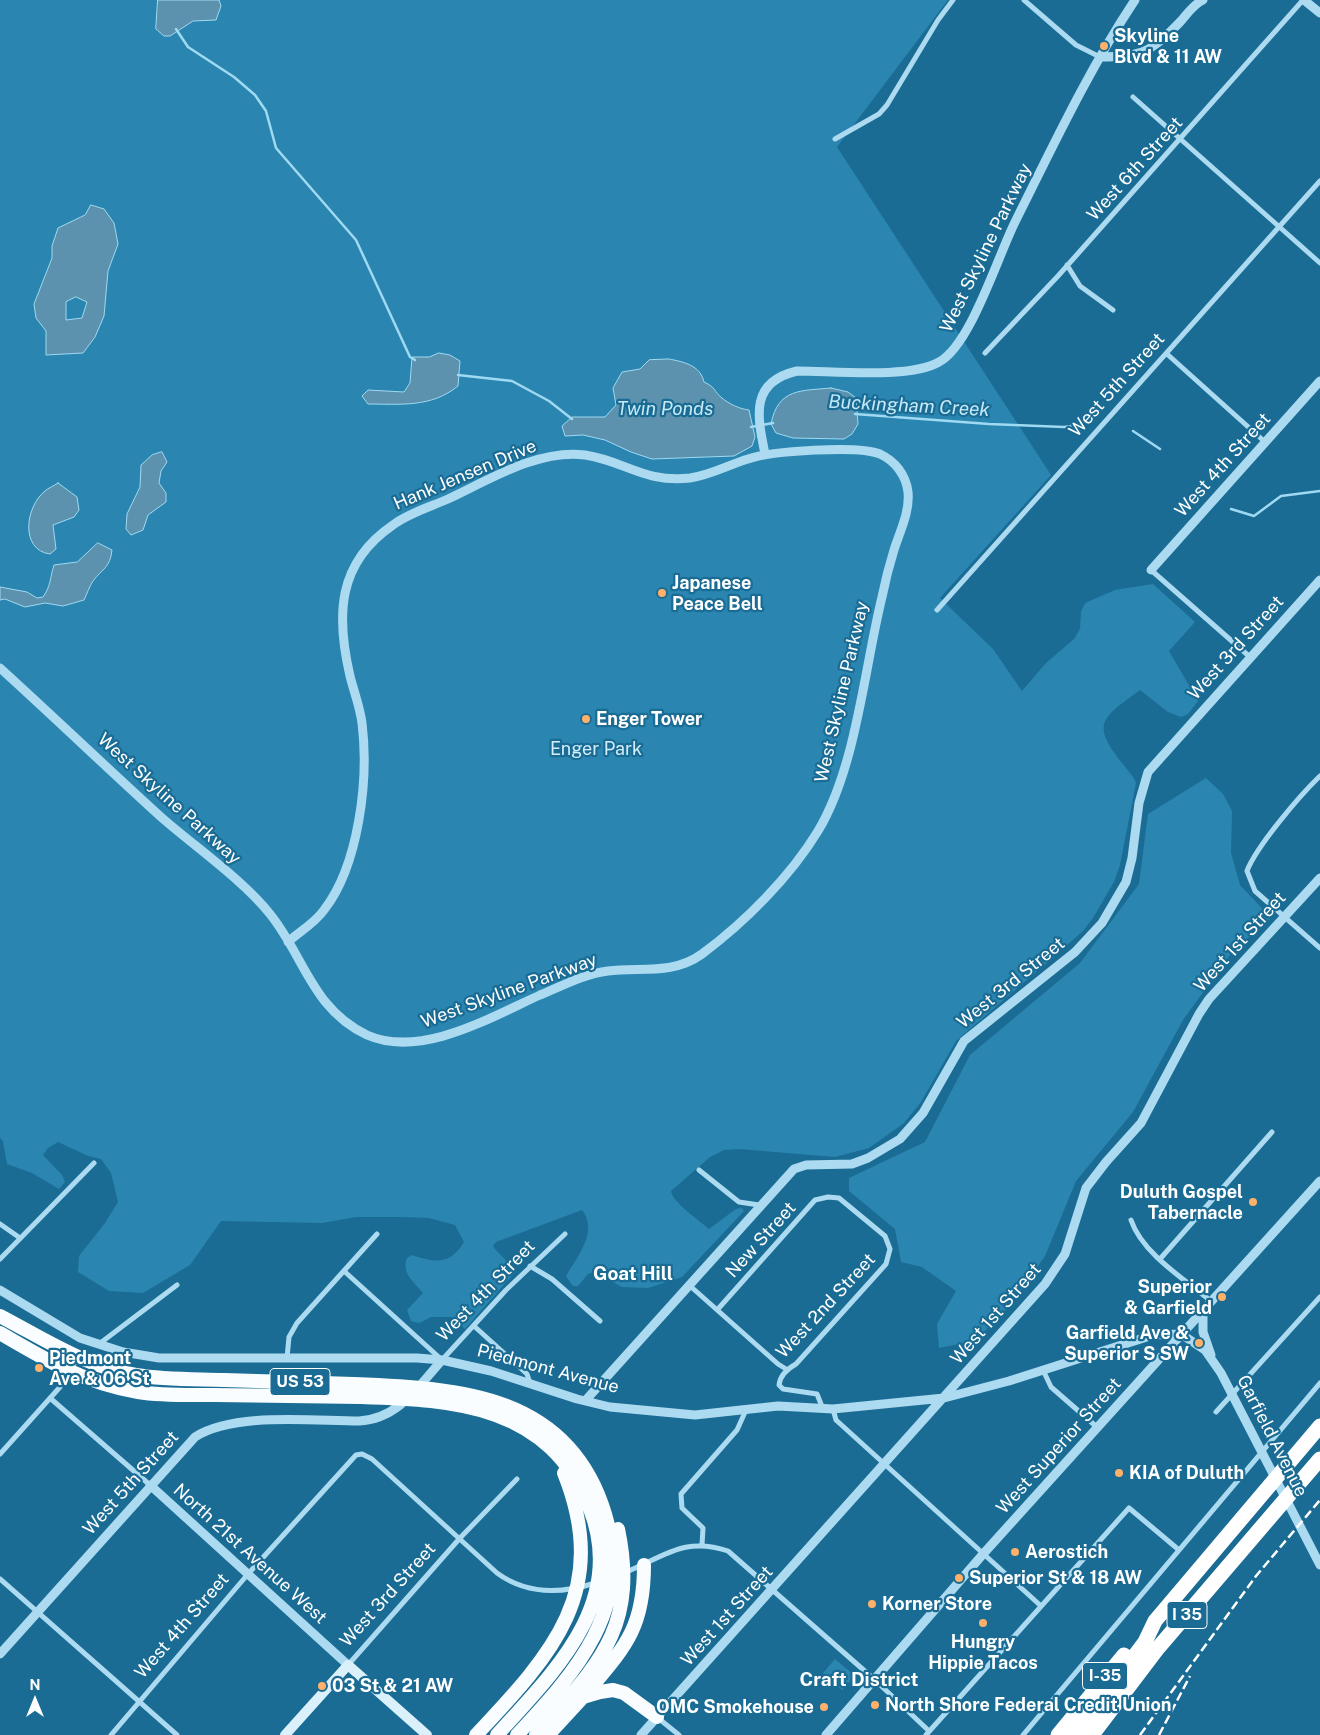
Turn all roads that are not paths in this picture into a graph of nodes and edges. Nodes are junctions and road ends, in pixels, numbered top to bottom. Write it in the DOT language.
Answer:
graph roads {
  1 [pos="954,0"];
  2 [pos="1024,0"];
  3 [pos="1135,0"];
  4 [pos="1203,0"];
  5 [pos="1304,0"];
  6 [pos="1320,13"];
  7 [pos="1100,57"];
  8 [pos="1133,96"];
  9 [pos="836,139"];
  10 [pos="1181,139"];
  11 [pos="1320,181"];
  12 [pos="1278,227"];
  13 [pos="1320,263"];
  14 [pos="1068,265"];
  15 [pos="1113,310"];
  16 [pos="985,353"];
  17 [pos="1167,354"];
  18 [pos="1320,381"];
  19 [pos="1265,442"];
  20 [pos="766,454"];
  21 [pos="1151,570"];
  22 [pos="1320,580"];
  23 [pos="937,610"];
  24 [pos="1250,657"];
  25 [pos="0,668"];
  26 [pos="1320,776"];
  27 [pos="1320,878"];
  28 [pos="1285,918"];
  29 [pos="288,942"];
  30 [pos="1320,948"];
  31 [pos="1272,1132"];
  32 [pos="94,1163"];
  33 [pos="699,1170"];
  34 [pos="1320,1181"];
  35 [pos="828,1197"];
  36 [pos="759,1205"];
  37 [pos="1131,1220"];
  38 [pos="0,1224"];
  39 [pos="377,1234"];
  40 [pos="565,1234"];
  41 [pos="20,1238"];
  42 [pos="1160,1258"];
  43 [pos="0,1259"];
  44 [pos="530,1266"];
  45 [pos="344,1271"];
  46 [pos="177,1285"];
  47 [pos="689,1285"];
  48 [pos="0,1290"];
  49 [pos="1320,1296"];
  50 [pos="1211,1301"];
  51 [pos="718,1309"];
  52 [pos="1203,1310"];
  53 [pos="0,1316"];
  54 [pos="600,1321"];
  55 [pos="474,1326"];
  56 [pos="0,1333"];
  57 [pos="1181,1334"];
  58 [pos="99,1345"];
  59 [pos="78,1357"];
  60 [pos="287,1358"];
  61 [pos="442,1360"];
  62 [pos="1213,1360"];
  63 [pos="786,1369"];
  64 [pos="1043,1370"];
  65 [pos="70,1372"];
  66 [pos="431,1373"];
  67 [pos="530,1383"];
  68 [pos="1320,1383"];
  69 [pos="50,1398"];
  70 [pos="944,1398"];
  71 [pos="584,1401"];
  72 [pos="823,1409"];
  73 [pos="833,1409"];
  74 [pos="746,1410"];
  75 [pos="1216,1412"];
  76 [pos="516,1416"];
  77 [pos="1320,1426"];
  78 [pos="1098,1428"];
  79 [pos="0,1454"];
  80 [pos="1320,1459"];
  81 [pos="885,1464"];
  82 [pos="516,1479"];
  83 [pos="150,1485"];
  84 [pos="589,1494"];
  85 [pos="460,1538"];
  86 [pos="702,1544"];
  87 [pos="1179,1550"];
  88 [pos="984,1553"];
  89 [pos="644,1565"];
  90 [pos="1320,1565"];
  91 [pos="248,1574"];
  92 [pos="0,1579"];
  93 [pos="772,1589"];
  94 [pos="1041,1606"];
  95 [pos="37,1612"];
  96 [pos="1155,1621"];
  97 [pos="1158,1648"];
  98 [pos="0,1654"];
  99 [pos="348,1665"];
  100 [pos="875,1680"];
  101 [pos="583,1697"];
  102 [pos="138,1702"];
  103 [pos="657,1717"];
  104 [pos="928,1733"];
  105 [pos="111,1735"];
  106 [pos="177,1735"];
  107 [pos="285,1735"];
  108 [pos="427,1735"];
  109 [pos="476,1735"];
  110 [pos="497,1735"];
  111 [pos="517,1735"];
  112 [pos="536,1735"];
  113 [pos="548,1735"];
  114 [pos="641,1735"];
  115 [pos="679,1735"];
  116 [pos="826,1735"];
  117 [pos="1023,1735"];
  118 [pos="1058,1735"];
  119 [pos="1076,1735"];
  120 [pos="1092,1735"];
  121 [pos="1104,1735"];
  1 -- 9 [label="street"];
  2 -- 7 [label="street"];
  3 -- 7 [label="street, West Skyline Parkway"];
  4 -- 7 [label="street"];
  5 -- 6 [label="street"];
  5 -- 10 [label="street, West 6th Street"];
  7 -- 20 [label="street, West Skyline Parkway"];
  8 -- 10 [label="street"];
  10 -- 12 [label="street"];
  10 -- 14 [label="street, West 6th Street"];
  11 -- 12 [label="street, West 5th Street"];
  12 -- 13 [label="street"];
  12 -- 17 [label="street, West 5th Street"];
  14 -- 15 [label="street"];
  14 -- 16 [label="street, West 6th Street"];
  17 -- 19 [label="street"];
  17 -- 23 [label="street, West 5th Street"];
  18 -- 19 [label="street, West 4th Street"];
  19 -- 21 [label="street, West 4th Street"];
  20 -- 29 [label="street, Hank Jensen Drive"];
  20 -- 29 [label="street, West Skyline Parkway"];
  21 -- 24 [label="street"];
  22 -- 24 [label="street, West 3rd Street"];
  24 -- 36 [label="street, West 3rd Street"];
  25 -- 29 [label="street, West Skyline Parkway"];
  26 -- 28 [label="street"];
  27 -- 28 [label="street, West 1st Street"];
  28 -- 30 [label="street"];
  28 -- 70 [label="street, West 1st Street"];
  31 -- 42 [label="street"];
  32 -- 41 [label="street"];
  33 -- 36 [label="street"];
  34 -- 50 [label="street, West Superior Street"];
  35 -- 51 [label="street, New Street"];
  35 -- 63 [label="street, West 2nd Street"];
  36 -- 47 [label="street, West 3rd Street"];
  37 -- 42 [label="street"];
  38 -- 41 [label="street"];
  39 -- 45 [label="street"];
  40 -- 44 [label="street, West 4th Street"];
  41 -- 43 [label="street"];
  42 -- 50 [label="street"];
  44 -- 54 [label="street"];
  44 -- 55 [label="street, West 4th Street"];
  45 -- 60 [label="street"];
  45 -- 61 [label="street"];
  46 -- 58 [label="street"];
  47 -- 51 [label="street"];
  47 -- 71 [label="street, West 3rd Street"];
  48 -- 58 [label="street, Piedmont Avenue"];
  49 -- 75 [label="street"];
  50 -- 52 [label="street, West Superior Street"];
  51 -- 63 [label="street"];
  52 -- 57 [label="street, West Superior Street"];
  52 -- 62 [label="street"];
  53 -- 59 [label="highway, US 53"];
  55 -- 61 [label="street, West 4th Street"];
  55 -- 67 [label="street"];
  56 -- 65 [label="highway, US 53"];
  57 -- 62 [label="street, Garfield Avenue"];
  57 -- 64 [label="street, Piedmont Avenue"];
  57 -- 78 [label="street, West Superior Street"];
  58 -- 60 [label="street, Piedmont Avenue"];
  59 -- 65 [label="street"];
  59 -- 76 [label="highway, US 53"];
  60 -- 61 [label="street, Piedmont Avenue"];
  61 -- 66 [label="street, West 4th Street"];
  61 -- 67 [label="street, Piedmont Avenue"];
  62 -- 90 [label="street, Garfield Avenue"];
  63 -- 72 [label="street, West 2nd Street"];
  64 -- 70 [label="street, Piedmont Avenue"];
  64 -- 78 [label="street"];
  65 -- 69 [label="street"];
  65 -- 76 [label="highway, US 53"];
  66 -- 83 [label="street, West 5th Street"];
  67 -- 71 [label="street, Piedmont Avenue"];
  68 -- 87 [label="street"];
  69 -- 79 [label="street"];
  69 -- 83 [label="street, North 21st Avenue West"];
  70 -- 73 [label="street, Piedmont Avenue"];
  70 -- 81 [label="street, West 1st Street"];
  71 -- 74 [label="street, Piedmont Avenue"];
  72 -- 73 [label="street, Piedmont Avenue"];
  72 -- 74 [label="street, Piedmont Avenue"];
  73 -- 81 [label="street"];
  74 -- 86 [label="street"];
  76 -- 84 [label="highway, US 53"];
  76 -- 84 [label="highway"];
  77 -- 96 [label="highway, I 35"];
  78 -- 88 [label="street, West Superior Street"];
  80 -- 97 [label="highway, I 35"];
  81 -- 88 [label="street"];
  81 -- 93 [label="street, West 1st Street"];
  82 -- 85 [label="street, West 3rd Street"];
  83 -- 91 [label="street, North 21st Avenue West"];
  83 -- 95 [label="street, West 5th Street"];
  84 -- 109 [label="highway"];
  84 -- 110 [label="highway"];
  84 -- 111 [label="highway"];
  84 -- 112 [label="highway"];
  85 -- 89 [label="street"];
  85 -- 91 [label="street, West 4th Street"];
  85 -- 99 [label="street, West 3rd Street"];
  86 -- 89 [label="street"];
  86 -- 93 [label="street"];
  87 -- 94 [label="street"];
  87 -- 117 [label="street"];
  88 -- 94 [label="street"];
  88 -- 100 [label="street, West Superior Street"];
  89 -- 101 [label="highway"];
  91 -- 99 [label="street, North 21st Avenue West"];
  91 -- 102 [label="street, West 4th Street"];
  92 -- 95 [label="street"];
  93 -- 100 [label="street"];
  93 -- 103 [label="street, West 1st Street"];
  94 -- 104 [label="street"];
  95 -- 98 [label="street, West 5th Street"];
  95 -- 102 [label="street"];
  96 -- 118 [label="highway, I-35"];
  96 -- 119 [label="highway, I 35"];
  97 -- 120 [label="highway, I 35"];
  97 -- 121 [label="highway"];
  99 -- 107 [label="main road, West 3rd Street"];
  99 -- 108 [label="main road, North 21st Avenue West"];
  100 -- 104 [label="street"];
  100 -- 116 [label="street, West Superior Street"];
  101 -- 103 [label="highway"];
  101 -- 113 [label="highway"];
  102 -- 105 [label="street, West 4th Street"];
  102 -- 106 [label="street"];
  103 -- 114 [label="street, West 1st Street"];
  103 -- 115 [label="street"];
}
